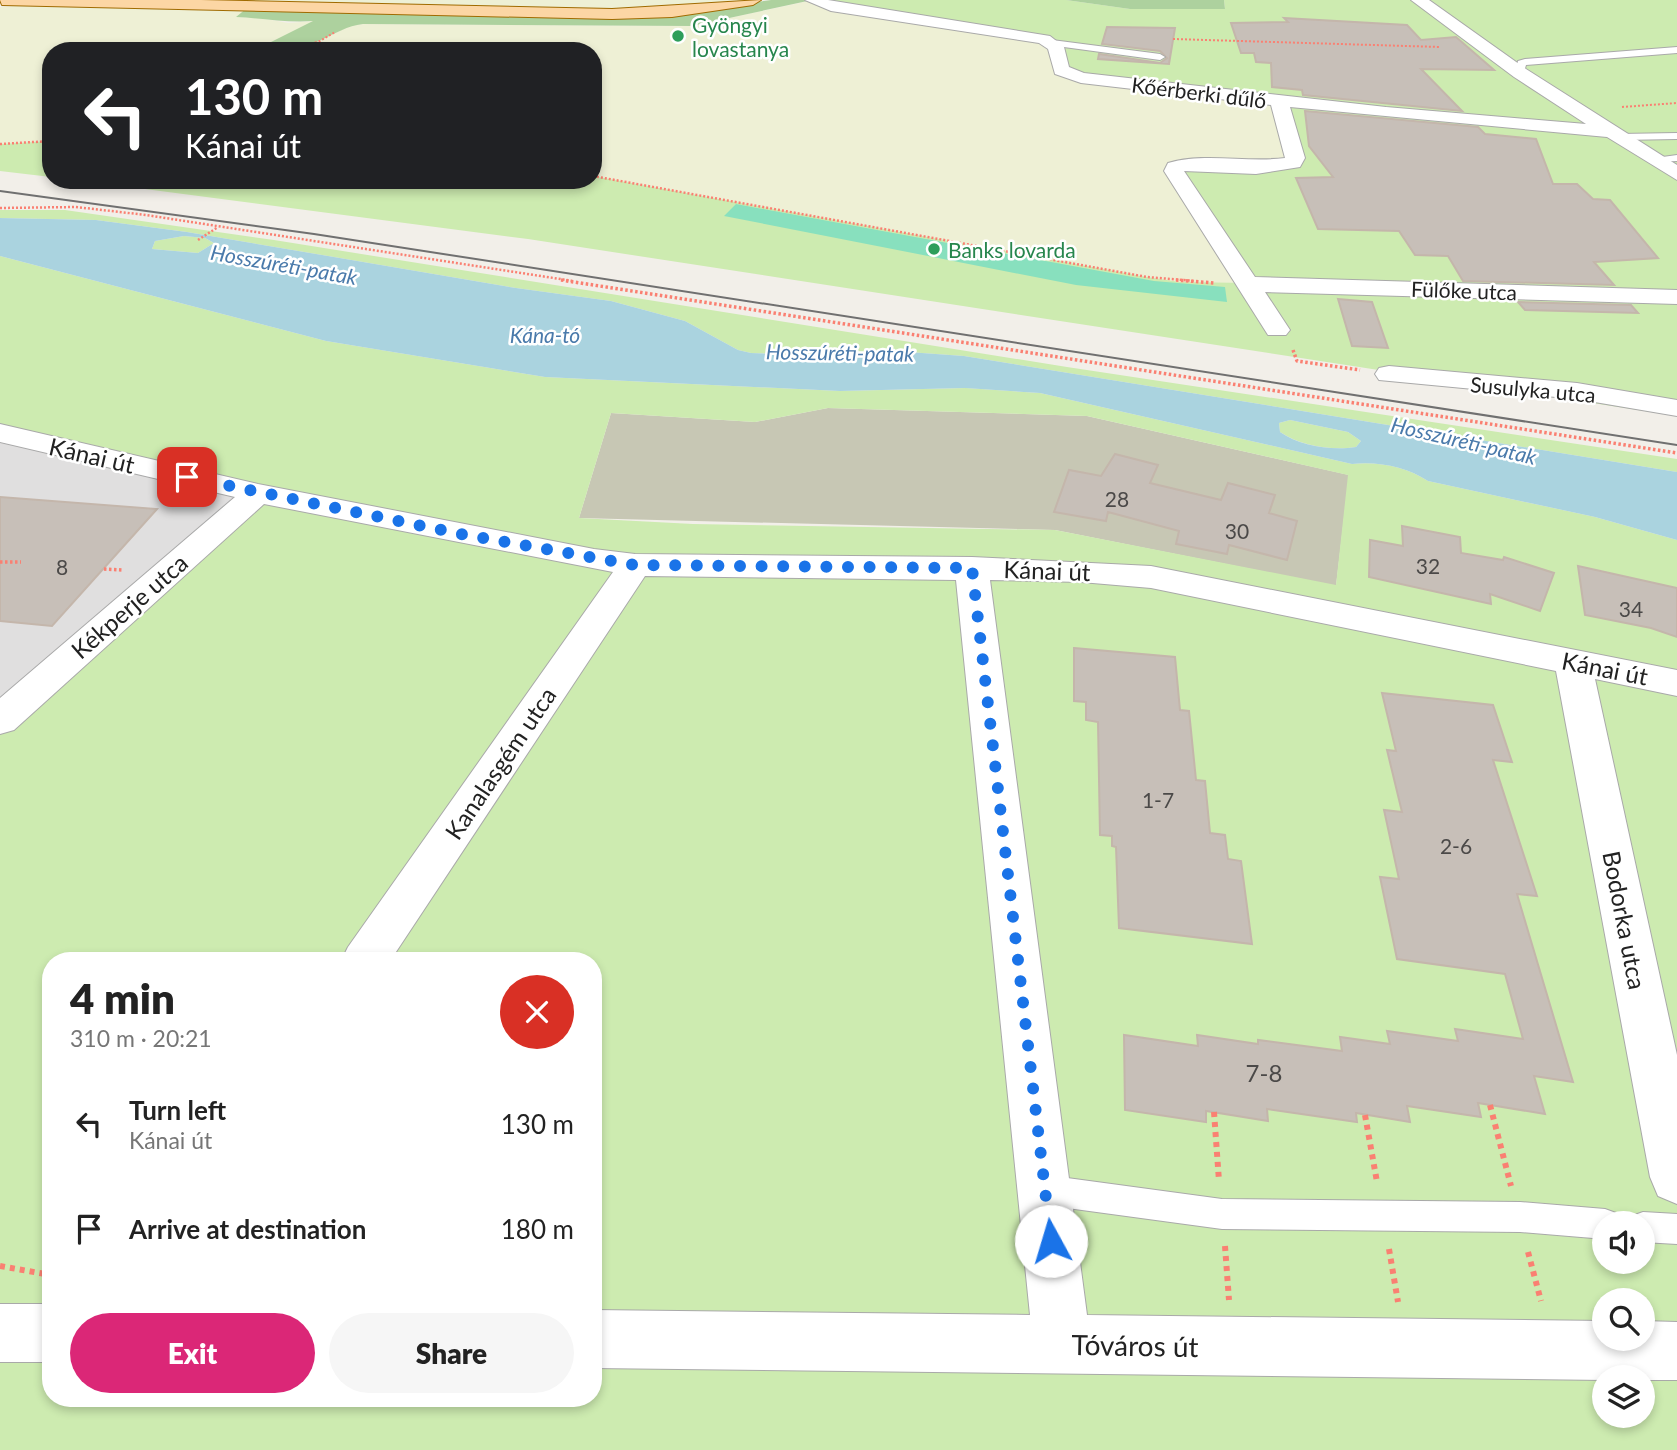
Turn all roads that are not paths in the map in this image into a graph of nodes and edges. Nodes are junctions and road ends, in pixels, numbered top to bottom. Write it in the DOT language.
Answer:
graph roads {
  1 [pos="2,0"];
  2 [pos="753,0"];
  3 [pos="813,0"];
  4 [pos="1419,0"];
  5 [pos="358,5"];
  6 [pos="1052,43"];
  7 [pos="1677,50"];
  8 [pos="1160,58"];
  9 [pos="1520,73"];
  10 [pos="1279,102"];
  11 [pos="1616,135"];
  12 [pos="1677,136"];
  13 [pos="1677,158"];
  14 [pos="1654,159"];
  15 [pos="1677,174"];
  16 [pos="1250,284"];
  17 [pos="1677,297"];
  18 [pos="1277,330"];
  19 [pos="1388,374"];
  20 [pos="1677,408"];
  21 [pos="0,433"];
  22 [pos="258,493"];
  23 [pos="635,565"];
  24 [pos="972,568"];
  25 [pos="1573,662"];
  26 [pos="1677,683"];
  27 [pos="0,720"];
  28 [pos="370,952"];
  29 [pos="1677,1177"];
  30 [pos="1045,1189"];
  31 [pos="1592,1223"];
  32 [pos="1655,1228"];
  33 [pos="1677,1229"];
  34 [pos="0,1333"];
  35 [pos="42,1333"];
  36 [pos="602,1339"];
  37 [pos="1062,1344"];
  38 [pos="1677,1351"];
  1 -- 5 [label="main road"];
  2 -- 5 [label="main road"];
  3 -- 6 [label="street"];
  4 -- 9 [label="street"];
  6 -- 8 [label="lane"];
  6 -- 10 [label="street, Kőérberki dűlő"];
  7 -- 9 [label="lane"];
  9 -- 11 [label="street"];
  10 -- 11 [label="street, Kőérberki dűlő"];
  10 -- 16 [label="street"];
  11 -- 12 [label="lane"];
  11 -- 14 [label="street"];
  13 -- 14 [label="lane"];
  14 -- 15 [label="street"];
  16 -- 17 [label="street, Fülőke utca"];
  16 -- 18 [label="street"];
  19 -- 20 [label="street, Susulyka utca"];
  21 -- 22 [label="street, Kánai út"];
  22 -- 23 [label="street, Kánai út"];
  22 -- 27 [label="street, Kékperje utca"];
  23 -- 24 [label="street, Kánai út"];
  23 -- 28 [label="street, Kanalasgém utca"];
  24 -- 25 [label="street, Kánai út"];
  24 -- 30 [label="street"];
  25 -- 26 [label="street, Kánai út"];
  25 -- 29 [label="street, Bodorka utca"];
  30 -- 31 [label="lane"];
  30 -- 37 [label="street"];
  32 -- 33 [label="lane"];
  34 -- 35 [label="street"];
  36 -- 37 [label="street, Tóváros út"];
  37 -- 38 [label="street, Tóváros út"];
}
